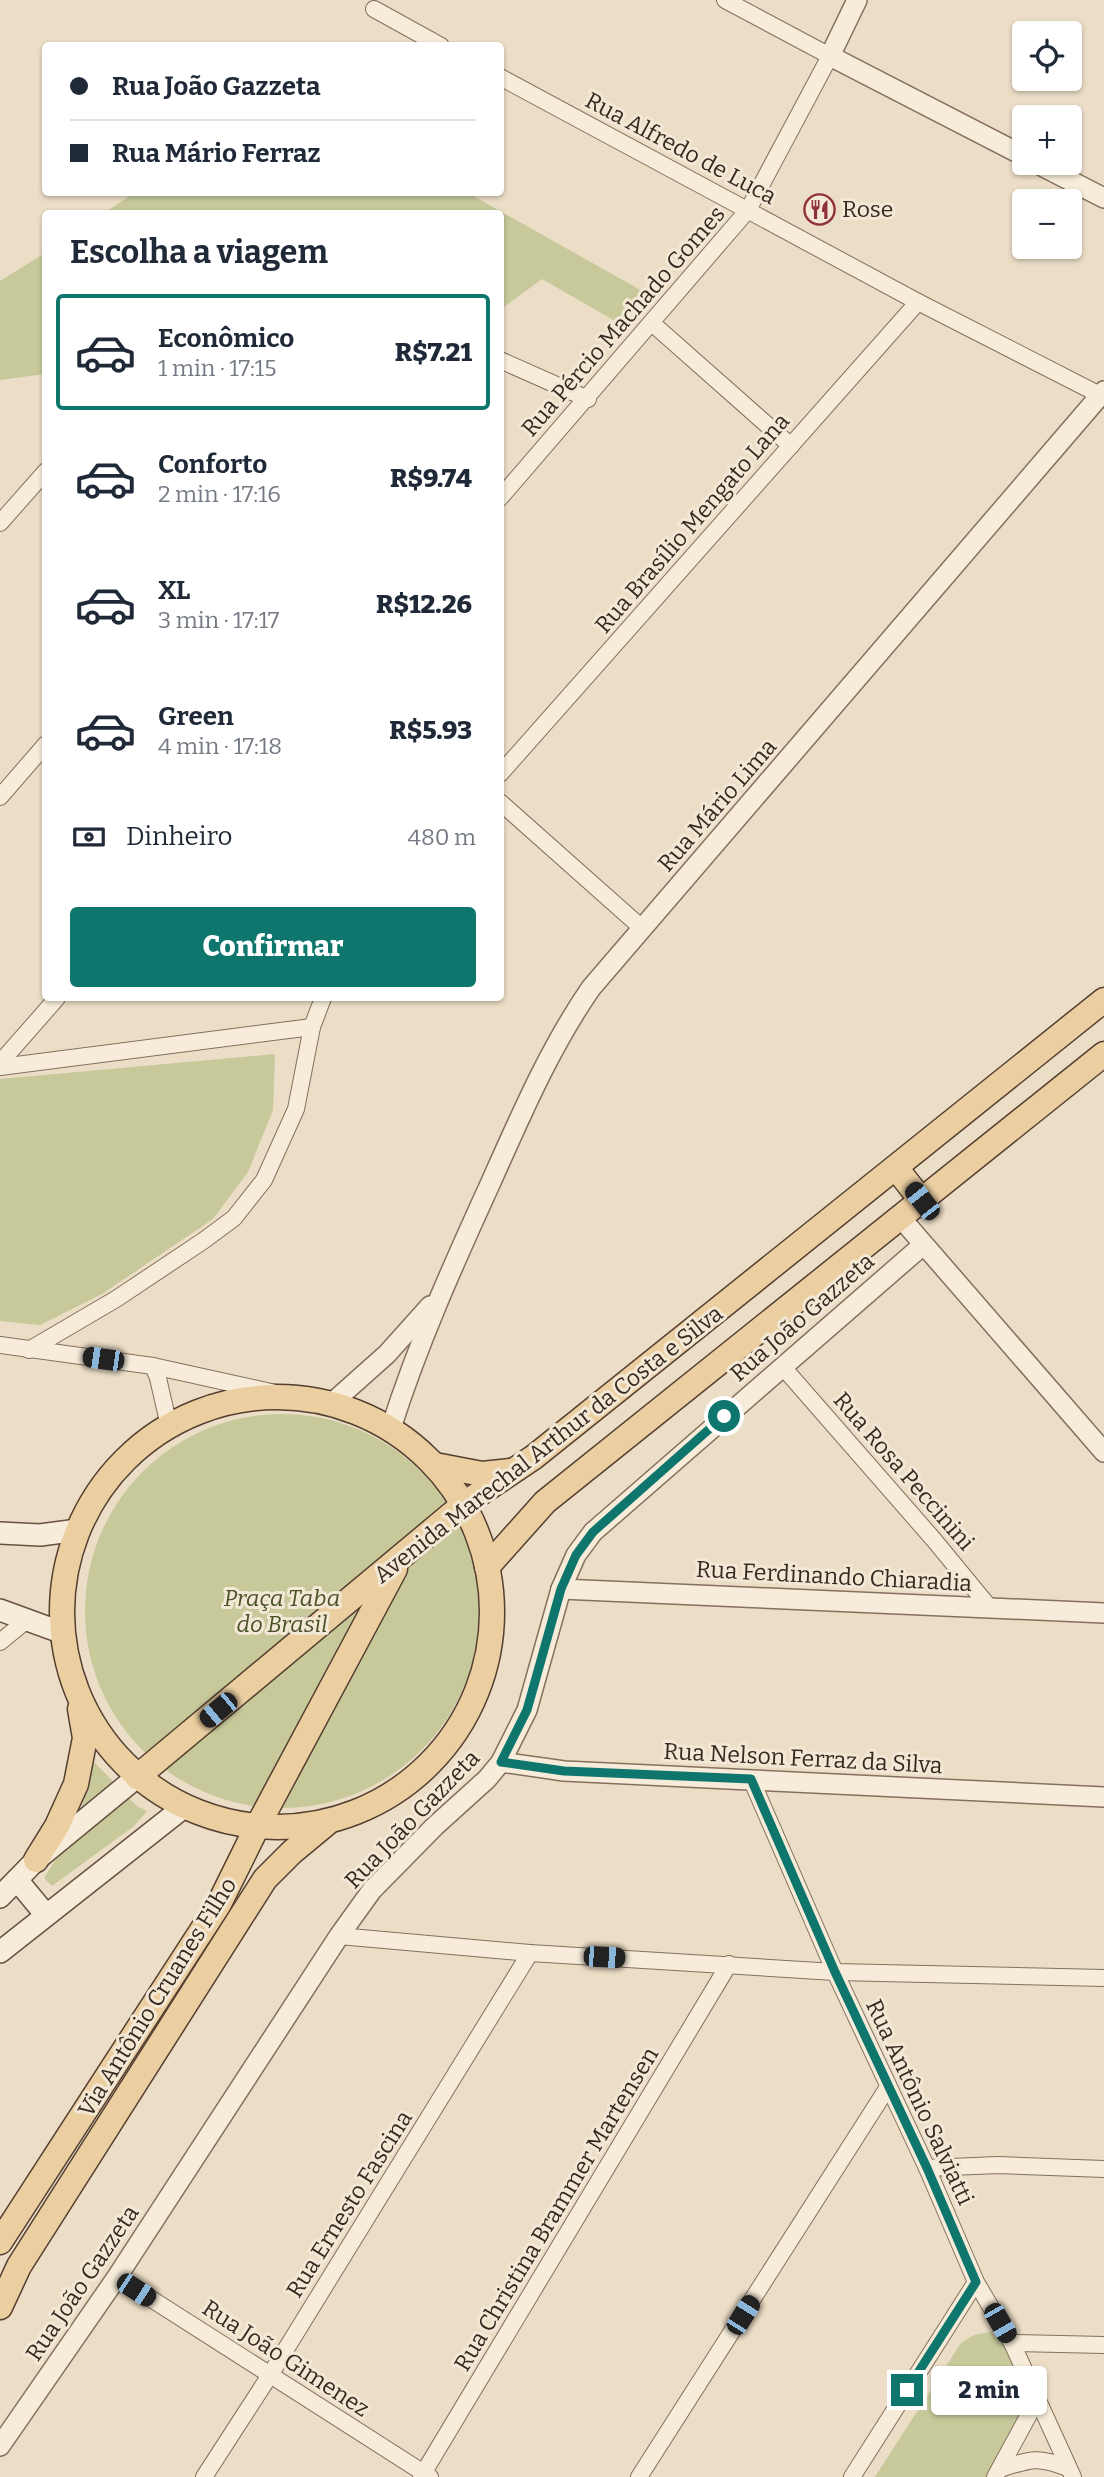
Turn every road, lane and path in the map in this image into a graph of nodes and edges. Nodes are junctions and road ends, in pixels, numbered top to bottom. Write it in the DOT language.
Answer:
graph roads {
  1 [pos="725,0"];
  2 [pos="857,0"];
  3 [pos="374,9"];
  4 [pos="435,42"];
  5 [pos="830,56"];
  6 [pos="504,79"];
  7 [pos="1012,150"];
  8 [pos="1059,175"];
  9 [pos="1104,198"];
  10 [pos="748,210"];
  11 [pos="918,302"];
  12 [pos="653,324"];
  13 [pos="504,362"];
  14 [pos="1102,393"];
  15 [pos="588,399"];
  16 [pos="791,446"];
  17 [pos="42,476"];
  18 [pos="504,494"];
  19 [pos="0,523"];
  20 [pos="42,749"];
  21 [pos="504,769"];
  22 [pos="0,797"];
  23 [pos="504,806"];
  24 [pos="643,929"];
  25 [pos="1104,1000"];
  26 [pos="54,1001"];
  27 [pos="322,1001"];
  28 [pos="312,1027"];
  29 [pos="1104,1055"];
  30 [pos="0,1065"];
  31 [pos="896,1168"];
  32 [pos="922,1201"];
  33 [pos="900,1217"];
  34 [pos="923,1245"];
  35 [pos="438,1298"];
  36 [pos="0,1345"];
  37 [pos="29,1350"];
  38 [pos="153,1366"];
  39 [pos="782,1366"];
  40 [pos="289,1396"];
  41 [pos="332,1403"];
  42 [pos="169,1426"];
  43 [pos="391,1428"];
  44 [pos="1104,1452"];
  45 [pos="435,1465"];
  46 [pos="512,1471"];
  47 [pos="464,1504"];
  48 [pos="78,1530"];
  49 [pos="0,1533"];
  50 [pos="401,1559"];
  51 [pos="487,1567"];
  52 [pos="561,1589"];
  53 [pos="990,1608"];
  54 [pos="0,1610"];
  55 [pos="1104,1613"];
  56 [pos="28,1619"];
  57 [pos="63,1633"];
  58 [pos="0,1642"];
  59 [pos="78,1695"];
  60 [pos="501,1762"];
  61 [pos="137,1777"];
  62 [pos="751,1779"];
  63 [pos="1104,1797"];
  64 [pos="184,1807"];
  65 [pos="219,1820"];
  66 [pos="331,1820"];
  67 [pos="257,1827"];
  68 [pos="36,1860"];
  69 [pos="234,1874"];
  70 [pos="16,1880"];
  71 [pos="0,1896"];
  72 [pos="46,1915"];
  73 [pos="339,1936"];
  74 [pos="0,1952"];
  75 [pos="530,1953"];
  76 [pos="729,1964"];
  77 [pos="835,1972"];
  78 [pos="1104,1978"];
  79 [pos="888,2087"];
  80 [pos="927,2168"];
  81 [pos="1104,2169"];
  82 [pos="0,2242"];
  83 [pos="117,2277"];
  84 [pos="976,2282"];
  85 [pos="0,2307"];
  86 [pos="1012,2343"];
  87 [pos="1104,2346"];
  88 [pos="270,2375"];
  89 [pos="1038,2398"];
  90 [pos="0,2446"];
  91 [pos="1071,2472"];
  92 [pos="997,2473"];
  93 [pos="425,2476"];
  94 [pos="204,2477"];
  95 [pos="639,2477"];
  96 [pos="852,2477"];
  1 -- 5 [label="street"];
  2 -- 5 [label="street"];
  3 -- 4 [label="street"];
  5 -- 7 [label="street"];
  5 -- 10 [label="street, Rua Pércio Machado Gomes"];
  6 -- 10 [label="street, Rua Alfredo de Luca"];
  8 -- 9 [label="street"];
  10 -- 11 [label="street, Rua Alfredo de Luca"];
  10 -- 12 [label="street, Rua Pércio Machado Gomes"];
  11 -- 14 [label="street, Rua Alfredo de Luca"];
  11 -- 16 [label="street, Rua Brasílio Mengato Lana"];
  12 -- 15 [label="street, Rua Pércio Machado Gomes"];
  12 -- 16 [label="street"];
  13 -- 15 [label="street"];
  14 -- 24 [label="street, Rua Mário Lima"];
  15 -- 18 [label="street, Rua Pércio Machado Gomes"];
  16 -- 21 [label="street, Rua Brasílio Mengato Lana"];
  17 -- 19 [label="street"];
  20 -- 22 [label="street"];
  23 -- 24 [label="street"];
  24 -- 35 [label="street, Rua Mário Lima"];
  25 -- 31 [label="main road, Avenida Marechal Arthur da Costa e Silva"];
  26 -- 30 [label="street"];
  27 -- 28 [label="street"];
  28 -- 30 [label="street"];
  28 -- 37 [label="street"];
  29 -- 32 [label="main road, Avenida Marechal Arthur da Costa e Silva"];
  31 -- 32 [label="main road"];
  31 -- 46 [label="main road, Avenida Marechal Arthur da Costa e Silva"];
  32 -- 33 [label="main road, Avenida Marechal Arthur da Costa e Silva"];
  33 -- 34 [label="street"];
  33 -- 51 [label="main road, Avenida Marechal Arthur da Costa e Silva"];
  34 -- 39 [label="street, Rua João Gazzeta"];
  34 -- 44 [label="street"];
  35 -- 41 [label="street, Rua Mário Lima"];
  35 -- 43 [label="street, Rua Mário Lima"];
  36 -- 37 [label="street"];
  37 -- 38 [label="street"];
  38 -- 40 [label="street"];
  38 -- 42 [label="street"];
  39 -- 52 [label="street, Rua João Gazzeta"];
  39 -- 53 [label="street, Rua Rosa Peccinini"];
  40 -- 41 [label="main road"];
  40 -- 42 [label="main road"];
  41 -- 43 [label="main road"];
  42 -- 48 [label="main road"];
  43 -- 45 [label="main road"];
  45 -- 46 [label="main road"];
  45 -- 47 [label="main road"];
  46 -- 47 [label="main road, Avenida Marechal Arthur da Costa e Silva"];
  47 -- 50 [label="main road, Avenida Marechal Arthur da Costa e Silva"];
  47 -- 51 [label="main road"];
  48 -- 49 [label="main road"];
  48 -- 57 [label="main road"];
  50 -- 61 [label="main road, Avenida Marechal Arthur da Costa e Silva"];
  50 -- 67 [label="main road, Via Antônio Cruanes Filho"];
  51 -- 66 [label="main road"];
  52 -- 53 [label="street, Rua Ferdinando Chiaradia"];
  52 -- 60 [label="street, Rua João Gazzeta"];
  53 -- 55 [label="street, Rua Ferdinando Chiaradia"];
  54 -- 56 [label="main road"];
  56 -- 57 [label="main road"];
  56 -- 58 [label="street"];
  57 -- 59 [label="main road"];
  59 -- 61 [label="main road"];
  59 -- 68 [label="main road"];
  60 -- 62 [label="street, Rua Nelson Ferraz da Silva"];
  60 -- 73 [label="street, Rua João Gazzeta"];
  61 -- 64 [label="main road"];
  61 -- 68 [label="main road, Avenida Marechal Arthur da Costa e Silva"];
  62 -- 63 [label="street, Rua Nelson Ferraz da Silva"];
  62 -- 77 [label="street, Rua Antônio Salviatti"];
  64 -- 65 [label="main road"];
  64 -- 72 [label="main road"];
  65 -- 67 [label="main road"];
  65 -- 69 [label="main road"];
  66 -- 67 [label="main road"];
  66 -- 85 [label="main road, Via Antônio Cruanes Filho"];
  67 -- 69 [label="main road, Via Antônio Cruanes Filho"];
  68 -- 70 [label="main road, Avenida Marechal Arthur da Costa e Silva"];
  69 -- 82 [label="main road, Via Antônio Cruanes Filho"];
  70 -- 71 [label="main road, Avenida Marechal Arthur da Costa e Silva"];
  70 -- 72 [label="main road"];
  72 -- 74 [label="main road"];
  73 -- 75 [label="street"];
  73 -- 83 [label="street, Rua João Gazzeta"];
  75 -- 76 [label="street"];
  75 -- 88 [label="street, Rua Ernesto Fascina"];
  76 -- 77 [label="street"];
  76 -- 93 [label="street, Rua Christina Brammer Martensen"];
  77 -- 78 [label="street"];
  77 -- 79 [label="street, Rua Antônio Salviatti"];
  79 -- 80 [label="street, Rua Antônio Salviatti"];
  79 -- 95 [label="street"];
  80 -- 81 [label="street"];
  80 -- 84 [label="street, Rua Antônio Salviatti"];
  83 -- 88 [label="street, Rua João Gimenez"];
  83 -- 90 [label="street, Rua João Gazzeta"];
  84 -- 86 [label="street, Rua Antônio Salviatti"];
  84 -- 96 [label="street"];
  86 -- 87 [label="street"];
  86 -- 89 [label="street, Rua Antônio Salviatti"];
  88 -- 93 [label="street, Rua João Gimenez"];
  88 -- 94 [label="street, Rua Ernesto Fascina"];
  89 -- 91 [label="street, Rua Antônio Salviatti"];
  89 -- 92 [label="street"];
  91 -- 92 [label="street"];
}
